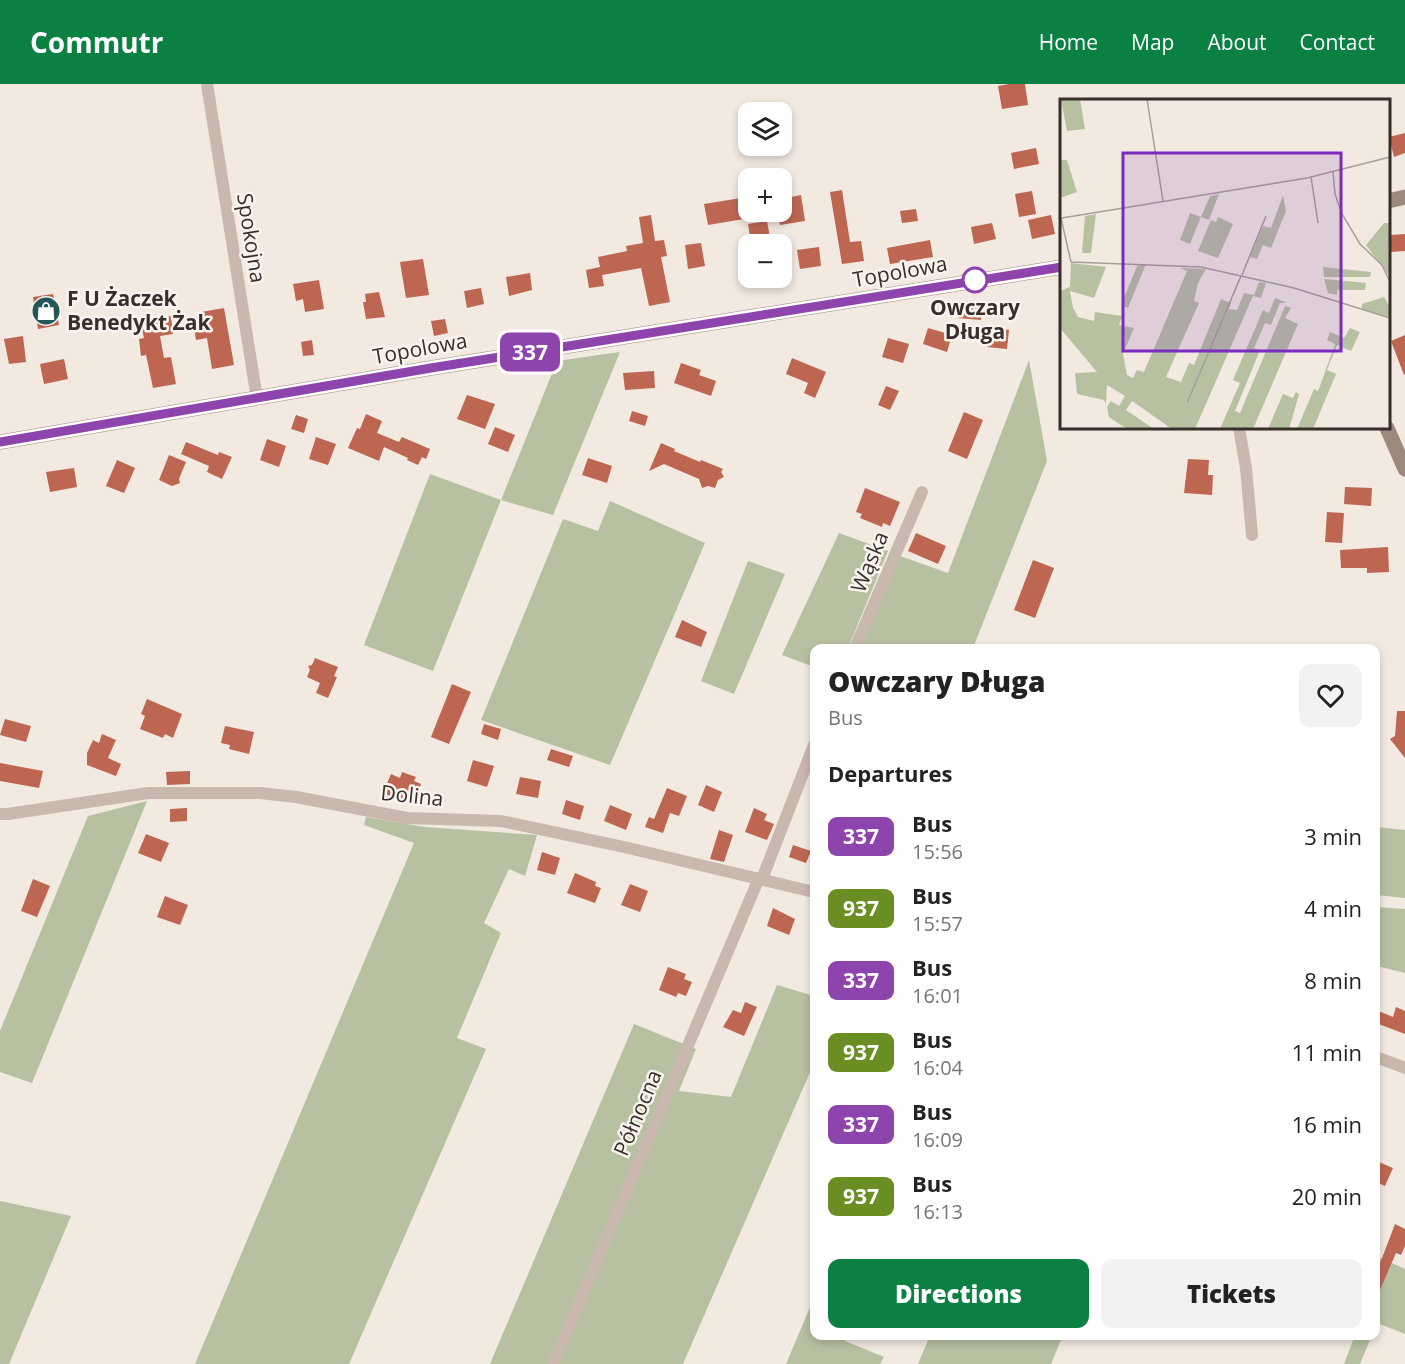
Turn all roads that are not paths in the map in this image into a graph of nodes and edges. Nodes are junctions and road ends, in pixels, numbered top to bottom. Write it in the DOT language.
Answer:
graph roads {
  1 [pos="207,84"];
  2 [pos="1405,196"];
  3 [pos="1390,201"];
  4 [pos="1060,267"];
  5 [pos="257,399"];
  6 [pos="1239,429"];
  7 [pos="1387,429"];
  8 [pos="0,442"];
  9 [pos="1405,469"];
  10 [pos="922,492"];
  11 [pos="1252,535"];
  12 [pos="857,644"];
  13 [pos="810,755"];
  14 [pos="0,814"];
  15 [pos="760,878"];
  16 [pos="810,891"];
  17 [pos="1380,1059"];
  18 [pos="1405,1068"];
  19 [pos="553,1364"];
  1 -- 5 [label="street, Spokojna"];
  2 -- 3 [label="street"];
  4 -- 5 [label="street, Topolowa"];
  5 -- 8 [label="street, Topolowa"];
  6 -- 11 [label="street"];
  7 -- 9 [label="street"];
  10 -- 12 [label="street, Wąska"];
  13 -- 15 [label="street"];
  14 -- 15 [label="street, Dolina"];
  15 -- 16 [label="street, Dolina"];
  15 -- 19 [label="street, Północna"];
  17 -- 18 [label="street"];
}
